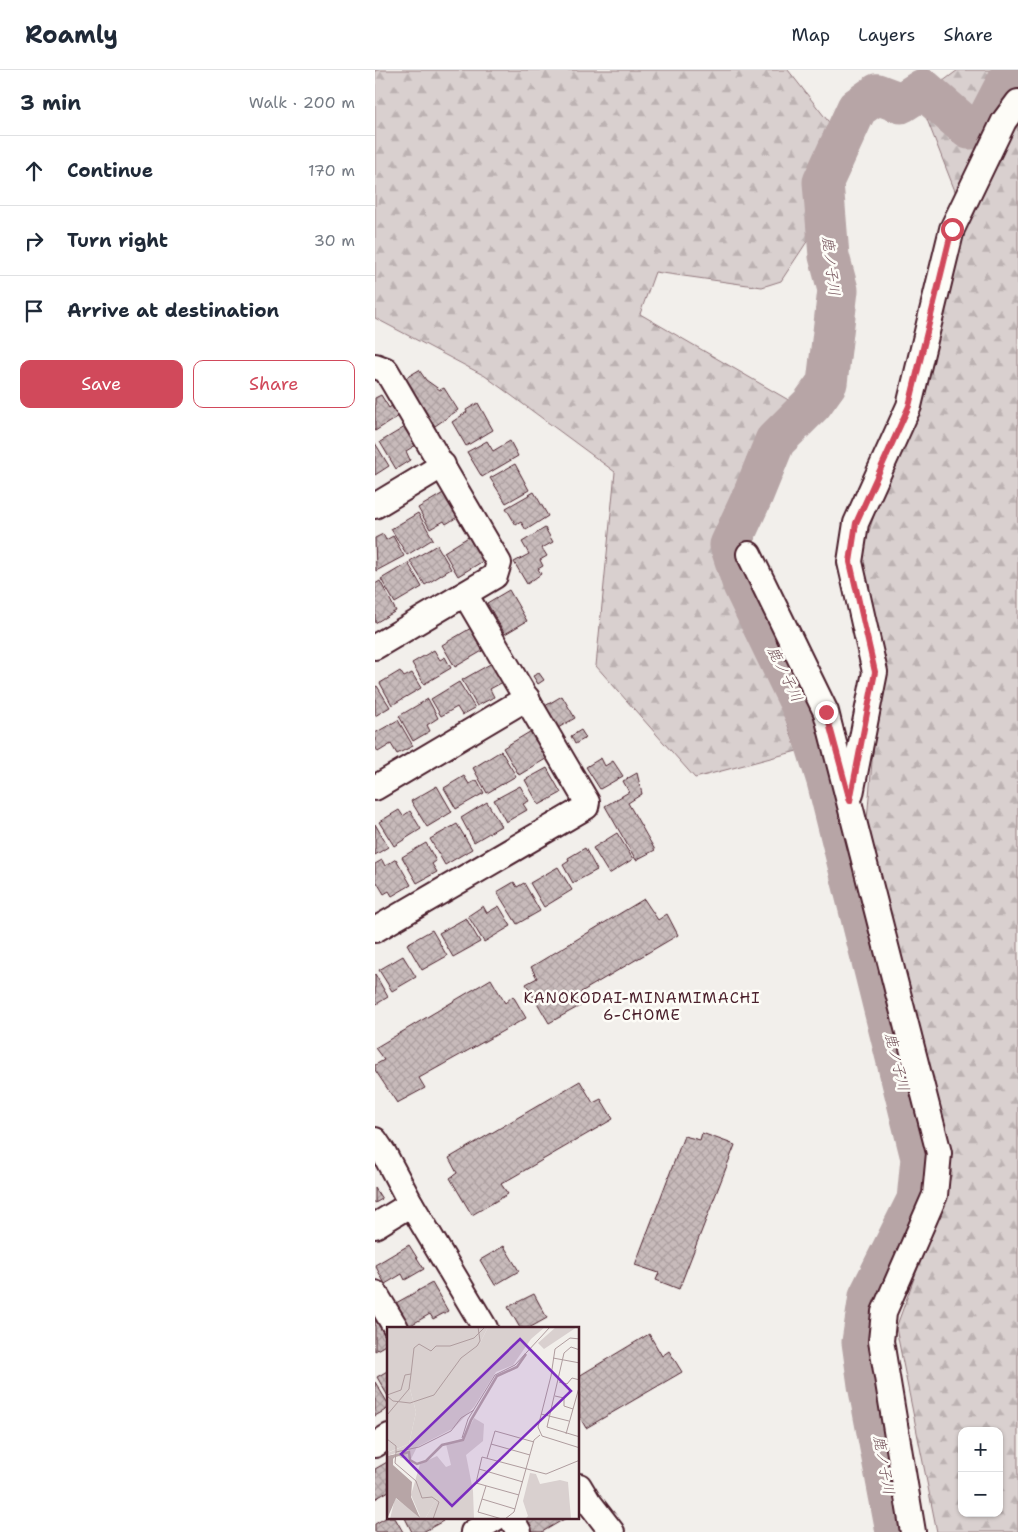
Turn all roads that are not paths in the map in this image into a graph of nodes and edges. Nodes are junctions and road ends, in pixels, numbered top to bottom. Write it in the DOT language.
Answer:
graph roads {
  1 [pos="1018,102"];
  2 [pos="375,366"];
  3 [pos="443,466"];
  4 [pos="375,506"];
  5 [pos="749,554"];
  6 [pos="465,594"];
  7 [pos="375,647"];
  8 [pos="527,698"];
  9 [pos="375,788"];
  10 [pos="850,801"];
  11 [pos="375,930"];
  12 [pos="375,1140"];
  13 [pos="411,1204"];
  14 [pos="375,1226"];
  15 [pos="375,1293"];
  16 [pos="395,1327"];
  17 [pos="484,1327"];
  18 [pos="387,1437"];
  19 [pos="375,1445"];
  20 [pos="580,1488"];
  21 [pos="493,1520"];
  22 [pos="512,1520"];
  23 [pos="473,1532"];
  24 [pos="519,1532"];
  25 [pos="612,1532"];
  26 [pos="913,1532"];
  1 -- 10 [label="street"];
  2 -- 3 [label="street"];
  3 -- 4 [label="street"];
  3 -- 6 [label="street"];
  5 -- 10 [label="street"];
  6 -- 7 [label="street"];
  6 -- 8 [label="street"];
  8 -- 9 [label="street"];
  8 -- 11 [label="street"];
  10 -- 26 [label="street"];
  12 -- 13 [label="street"];
  13 -- 14 [label="street"];
  13 -- 17 [label="street"];
  15 -- 16 [label="street"];
  18 -- 19 [label="street"];
  20 -- 25 [label="street"];
  21 -- 23 [label="street"];
  22 -- 24 [label="street"];
}
